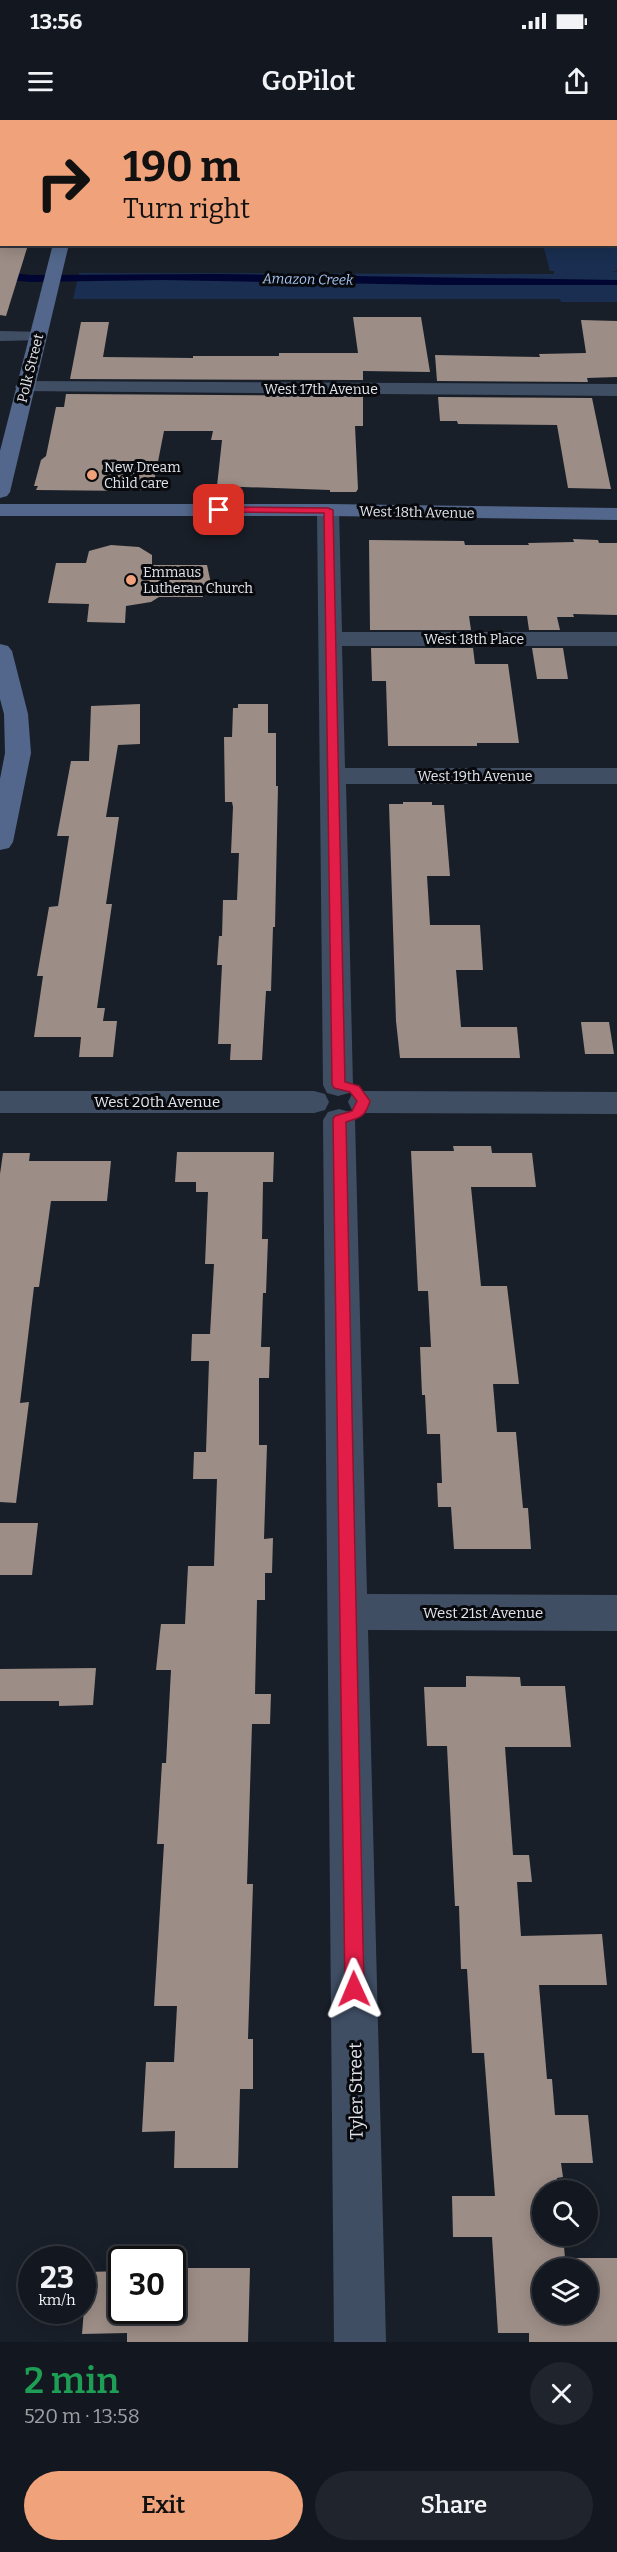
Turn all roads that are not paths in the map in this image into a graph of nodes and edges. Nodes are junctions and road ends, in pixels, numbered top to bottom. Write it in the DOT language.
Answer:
graph roads {
  1 [pos="61,246"];
  2 [pos="0,336"];
  3 [pos="38,336"];
  4 [pos="25,387"];
  5 [pos="617,390"];
  6 [pos="0,492"];
  7 [pos="0,510"];
  8 [pos="328,510"];
  9 [pos="617,514"];
  10 [pos="331,639"];
  11 [pos="617,639"];
  12 [pos="0,651"];
  13 [pos="332,776"];
  14 [pos="617,776"];
  15 [pos="0,842"];
  16 [pos="0,1102"];
  17 [pos="339,1102"];
  18 [pos="617,1102"];
  19 [pos="349,1612"];
  20 [pos="617,1613"];
  21 [pos="360,2342"];
  1 -- 3 [label="street, Polk Street"];
  2 -- 3 [label="street"];
  3 -- 4 [label="street, Polk Street"];
  4 -- 5 [label="street, West 17th Avenue"];
  4 -- 6 [label="street, Polk Street"];
  7 -- 8 [label="street, West 18th Avenue"];
  8 -- 9 [label="street, West 18th Avenue"];
  8 -- 10 [label="street, Tyler Street"];
  10 -- 11 [label="street, West 18th Place"];
  10 -- 13 [label="street, Tyler Street"];
  12 -- 15 [label="street"];
  13 -- 14 [label="street, West 19th Avenue"];
  13 -- 17 [label="street, Tyler Street"];
  16 -- 17 [label="street, West 20th Avenue"];
  17 -- 18 [label="street, West 20th Avenue"];
  17 -- 19 [label="street, Tyler Street"];
  19 -- 20 [label="street, West 21st Avenue"];
  19 -- 21 [label="street, Tyler Street"];
}
